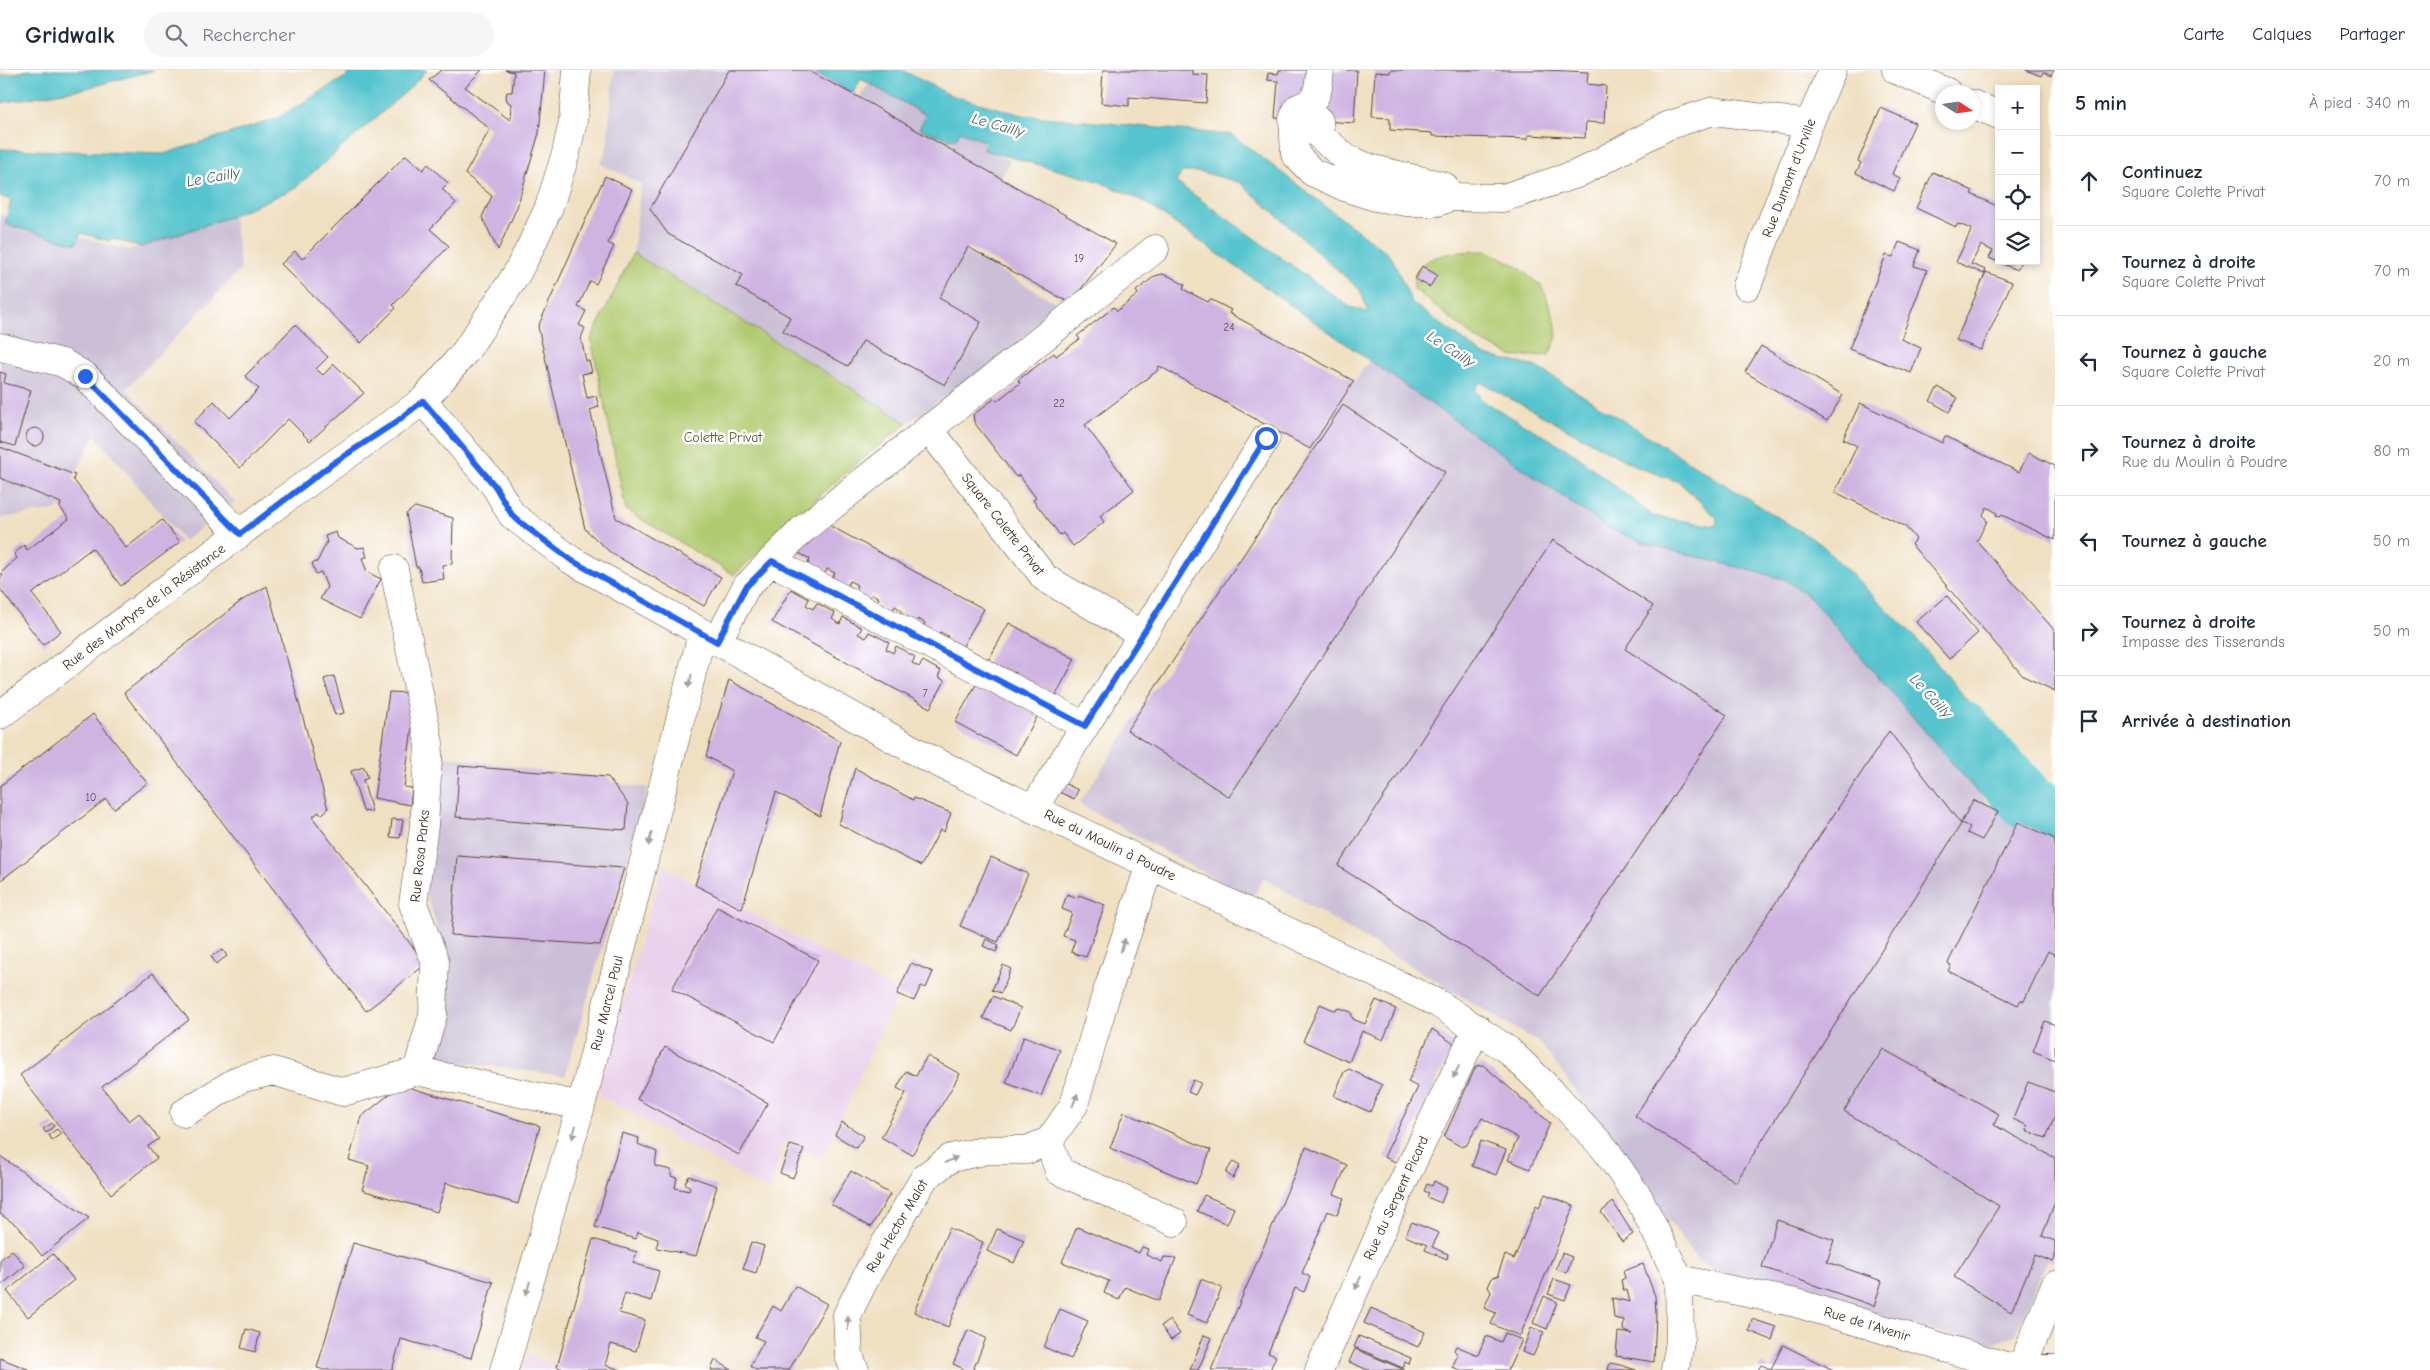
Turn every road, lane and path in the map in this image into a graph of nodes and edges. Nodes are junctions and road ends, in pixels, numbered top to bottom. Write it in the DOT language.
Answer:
graph roads {
  1 [pos="577,70"];
  2 [pos="1320,70"];
  3 [pos="1832,70"];
  4 [pos="1896,70"];
  5 [pos="1935,87"];
  6 [pos="1980,107"];
  7 [pos="1995,113"];
  8 [pos="1319,121"];
  9 [pos="1808,124"];
  10 [pos="1451,197"];
  11 [pos="1155,250"];
  12 [pos="1747,286"];
  13 [pos="0,347"];
  14 [pos="423,401"];
  15 [pos="928,428"];
  16 [pos="1266,438"];
  17 [pos="240,534"];
  18 [pos="772,561"];
  19 [pos="394,569"];
  20 [pos="1142,634"];
  21 [pos="709,638"];
  22 [pos="0,715"];
  23 [pos="1085,726"];
  24 [pos="1033,809"];
  25 [pos="1150,865"];
  26 [pos="1477,1028"];
  27 [pos="417,1071"];
  28 [pos="581,1106"];
  29 [pos="184,1113"];
  30 [pos="1049,1141"];
  31 [pos="1174,1222"];
  32 [pos="1679,1279"];
  33 [pos="2055,1285"];
  34 [pos="2022,1367"];
  35 [pos="2055,1369"];
  36 [pos="504,1370"];
  37 [pos="855,1370"];
  38 [pos="1319,1370"];
  39 [pos="1675,1370"];
  1 -- 14 [label="street, Rue des Martyrs de la Résistance"];
  2 -- 10 [label="street"];
  3 -- 9 [label="street, Rue Dumont d'Urville"];
  4 -- 5 [label="street"];
  6 -- 7 [label="street"];
  8 -- 10 [label="street"];
  9 -- 10 [label="street"];
  9 -- 12 [label="street, Rue Dumont d'Urville"];
  11 -- 15 [label="street"];
  13 -- 17 [label="street"];
  14 -- 17 [label="street, Rue des Martyrs de la Résistance"];
  14 -- 21 [label="street, Rue du Moulin à Poudre"];
  15 -- 18 [label="street"];
  15 -- 20 [label="street, Square Colette Privat"];
  16 -- 20 [label="street"];
  17 -- 22 [label="street, Rue des Martyrs de la Résistance"];
  18 -- 21 [label="street"];
  18 -- 23 [label="street"];
  19 -- 27 [label="street, Rue Rosa Parks"];
  20 -- 23 [label="street"];
  21 -- 24 [label="street, Rue du Moulin à Poudre"];
  21 -- 28 [label="street, Rue Marcel Paul, one-way"];
  23 -- 24 [label="street"];
  24 -- 25 [label="street, Rue du Moulin à Poudre"];
  25 -- 26 [label="street, Rue du Moulin à Poudre"];
  30 -- 25 [label="street, one-way"];
  26 -- 32 [label="street, Rue du Moulin à Poudre"];
  26 -- 38 [label="street, Rue du Sergent Picard, one-way"];
  27 -- 28 [label="street"];
  27 -- 29 [label="street"];
  28 -- 36 [label="street, Rue Marcel Paul, one-way"];
  30 -- 31 [label="street"];
  37 -- 30 [label="street, Rue Hector Malot, one-way"];
  32 -- 34 [label="street, Rue de l'Avenir"];
  32 -- 39 [label="street, Rue du Moulin à Poudre"];
  33 -- 34 [label="street"];
  34 -- 35 [label="street, Rue de l'Avenir"];
}
